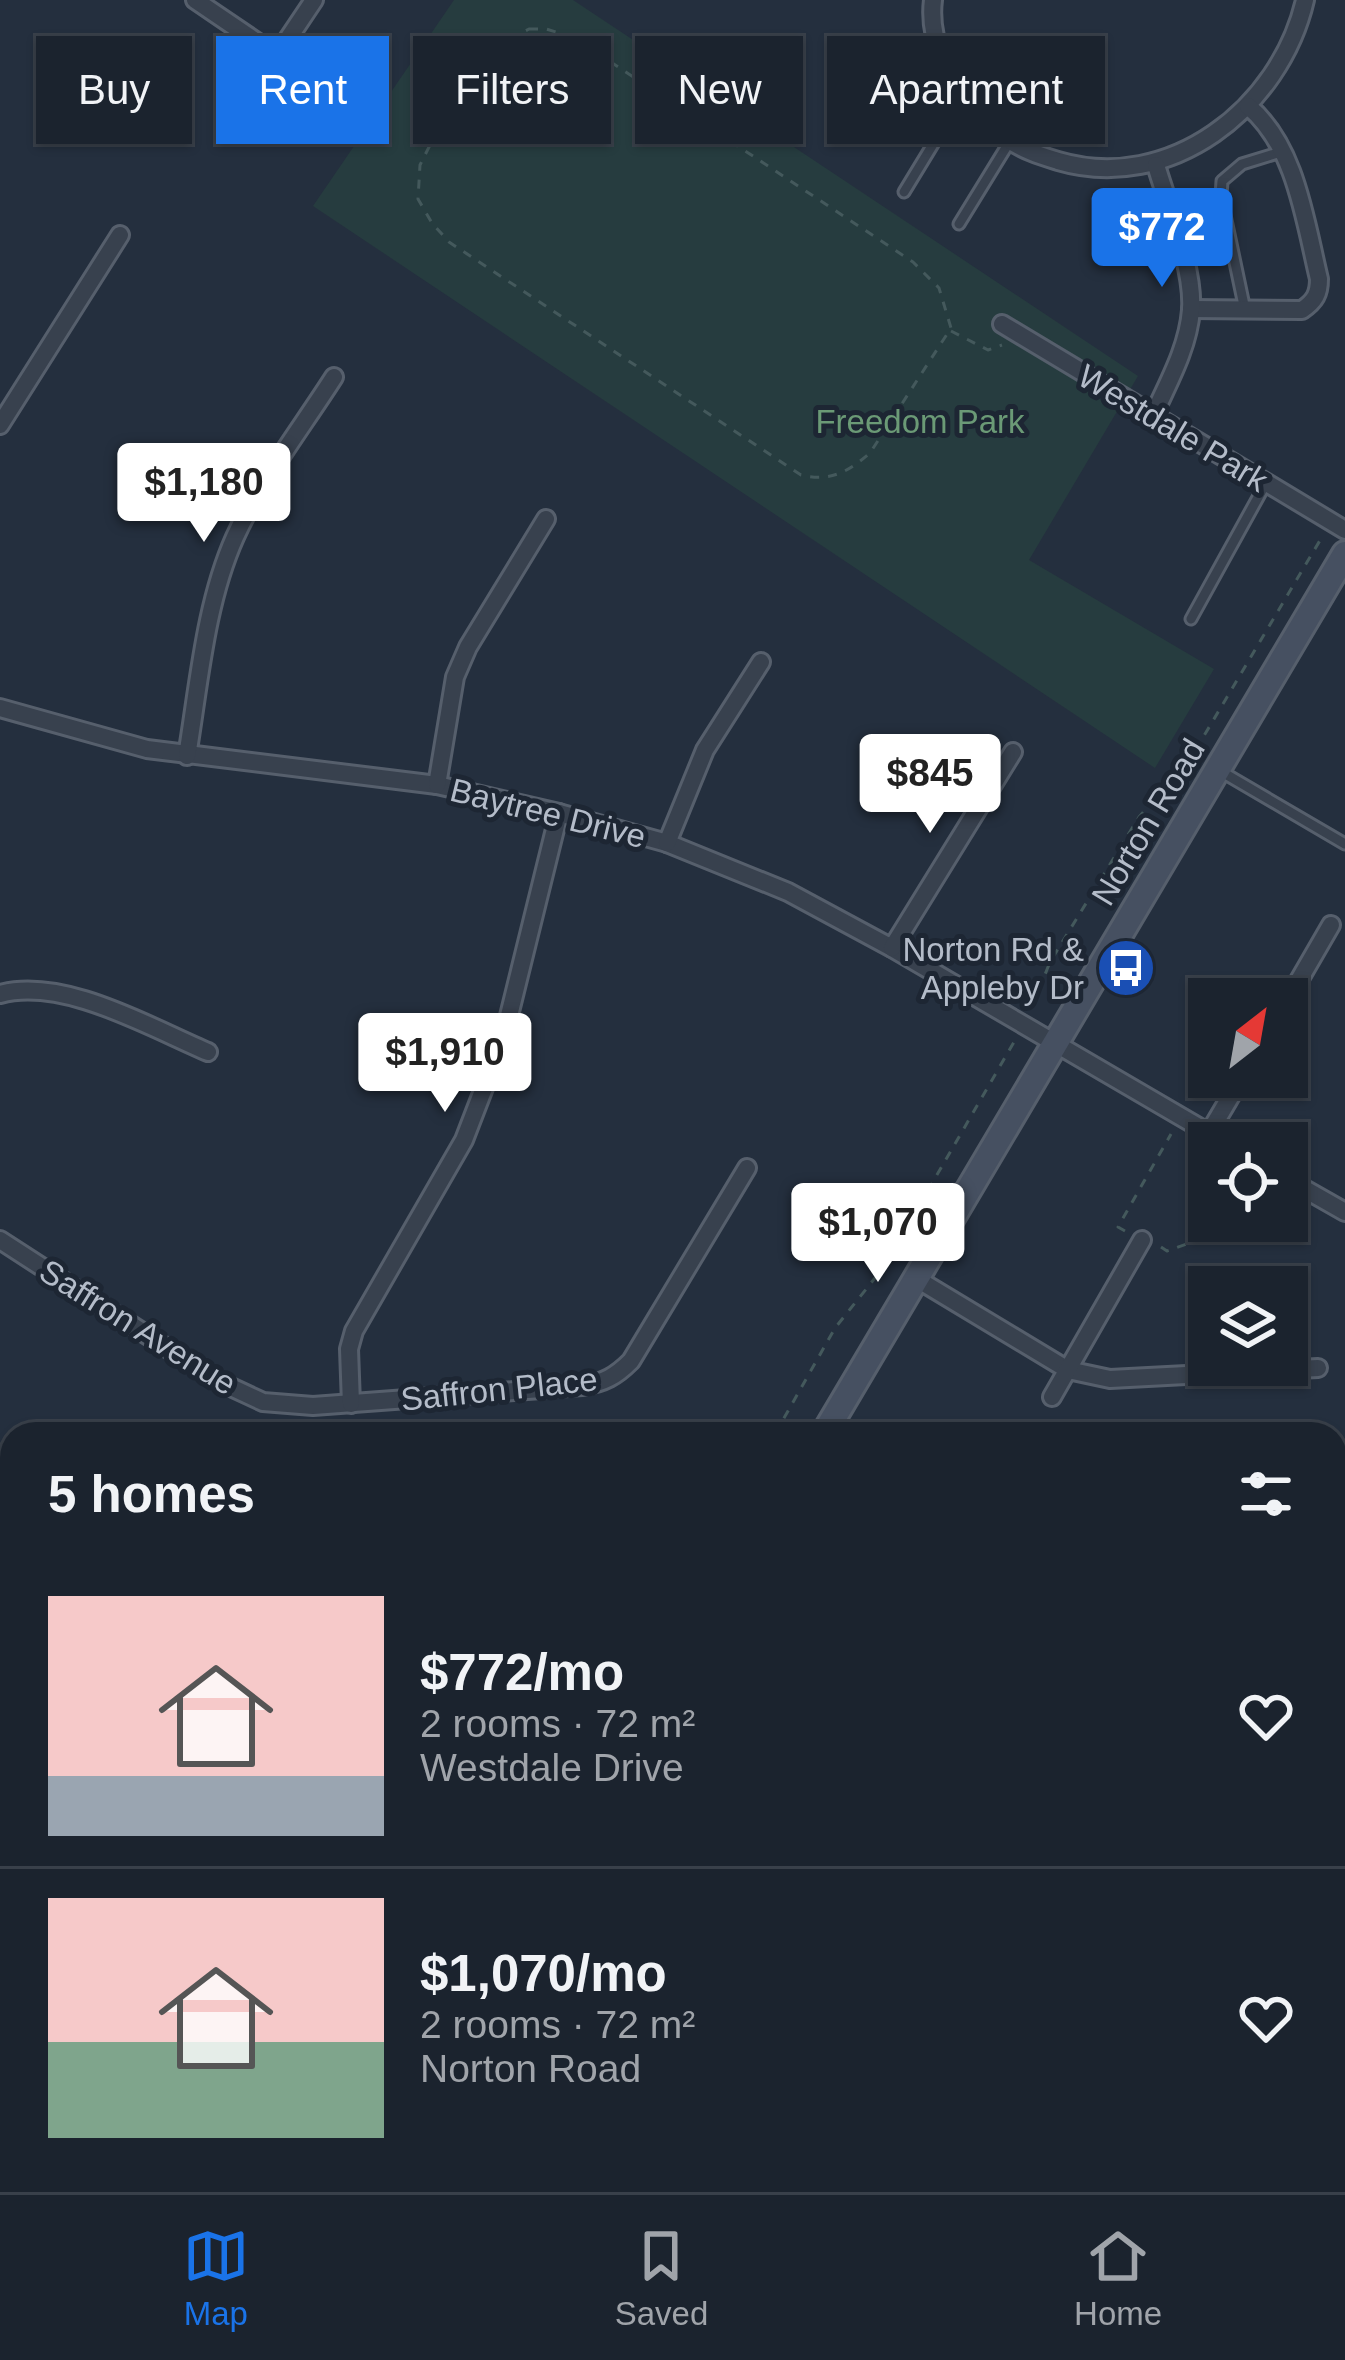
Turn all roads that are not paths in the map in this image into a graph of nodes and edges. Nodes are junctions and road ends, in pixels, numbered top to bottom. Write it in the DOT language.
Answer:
graph roads {
  1 [pos="195,0"];
  2 [pos="314,0"];
  3 [pos="933,0"];
  4 [pos="1306,0"];
  5 [pos="249,36"];
  6 [pos="290,36"];
  7 [pos="937,36"];
  8 [pos="1248,106"];
  9 [pos="933,144"];
  10 [pos="1008,144"];
  11 [pos="1016,144"];
  12 [pos="1281,152"];
  13 [pos="1156,165"];
  14 [pos="904,192"];
  15 [pos="959,224"];
  16 [pos="120,235"];
  17 [pos="1191,310"];
  18 [pos="1245,311"];
  19 [pos="1002,324"];
  20 [pos="334,377"];
  21 [pos="1153,416"];
  22 [pos="0,424"];
  23 [pos="1266,483"];
  24 [pos="546,519"];
  25 [pos="1338,526"];
  26 [pos="1345,554"];
  27 [pos="1191,619"];
  28 [pos="761,662"];
  29 [pos="0,707"];
  30 [pos="1012,752"];
  31 [pos="187,756"];
  32 [pos="1217,769"];
  33 [pos="437,785"];
  34 [pos="559,813"];
  35 [pos="667,843"];
  36 [pos="1345,844"];
  37 [pos="1331,925"];
  38 [pos="892,947"];
  39 [pos="1300,978"];
  40 [pos="0,994"];
  41 [pos="1056,1042"];
  42 [pos="208,1052"];
  43 [pos="1190,1122"];
  44 [pos="747,1168"];
  45 [pos="1308,1191"];
  46 [pos="1345,1212"];
  47 [pos="0,1240"];
  48 [pos="1142,1240"];
  49 [pos="916,1279"];
  50 [pos="1318,1368"];
  51 [pos="1068,1370"];
  52 [pos="1052,1397"];
  53 [pos="351,1404"];
  54 [pos="831,1422"];
  1 -- 5 [label="street"];
  2 -- 6 [label="street"];
  3 -- 7 [label="street"];
  4 -- 8 [label="street"];
  8 -- 12 [label="street"];
  8 -- 13 [label="street"];
  9 -- 14 [label="lane"];
  10 -- 15 [label="lane"];
  11 -- 13 [label="street"];
  12 -- 18 [label="lane"];
  12 -- 18 [label="street"];
  13 -- 17 [label="street"];
  16 -- 22 [label="street"];
  17 -- 18 [label="street"];
  17 -- 21 [label="street"];
  19 -- 21 [label="street, Westdale Park"];
  20 -- 31 [label="street"];
  21 -- 23 [label="street, Westdale Park"];
  23 -- 25 [label="street, Westdale Park"];
  23 -- 27 [label="lane"];
  24 -- 33 [label="street"];
  26 -- 32 [label="main road, Norton Road"];
  28 -- 35 [label="street"];
  29 -- 31 [label="street, Baytree Drive"];
  30 -- 38 [label="street"];
  31 -- 33 [label="street, Baytree Drive"];
  32 -- 36 [label="lane"];
  32 -- 41 [label="main road, Norton Road"];
  33 -- 34 [label="street, Baytree Drive"];
  34 -- 35 [label="street, Baytree Drive"];
  34 -- 53 [label="street"];
  35 -- 38 [label="street, Baytree Drive"];
  37 -- 39 [label="street"];
  38 -- 41 [label="street, Baytree Drive"];
  40 -- 42 [label="street"];
  41 -- 43 [label="street, Baytree Drive"];
  41 -- 49 [label="main road, Norton Road"];
  44 -- 53 [label="street, Saffron Place"];
  45 -- 46 [label="street"];
  47 -- 53 [label="street, Saffron Avenue"];
  48 -- 51 [label="street"];
  49 -- 51 [label="street"];
  49 -- 54 [label="main road, Norton Road"];
  50 -- 51 [label="street"];
  51 -- 52 [label="street"];
}
